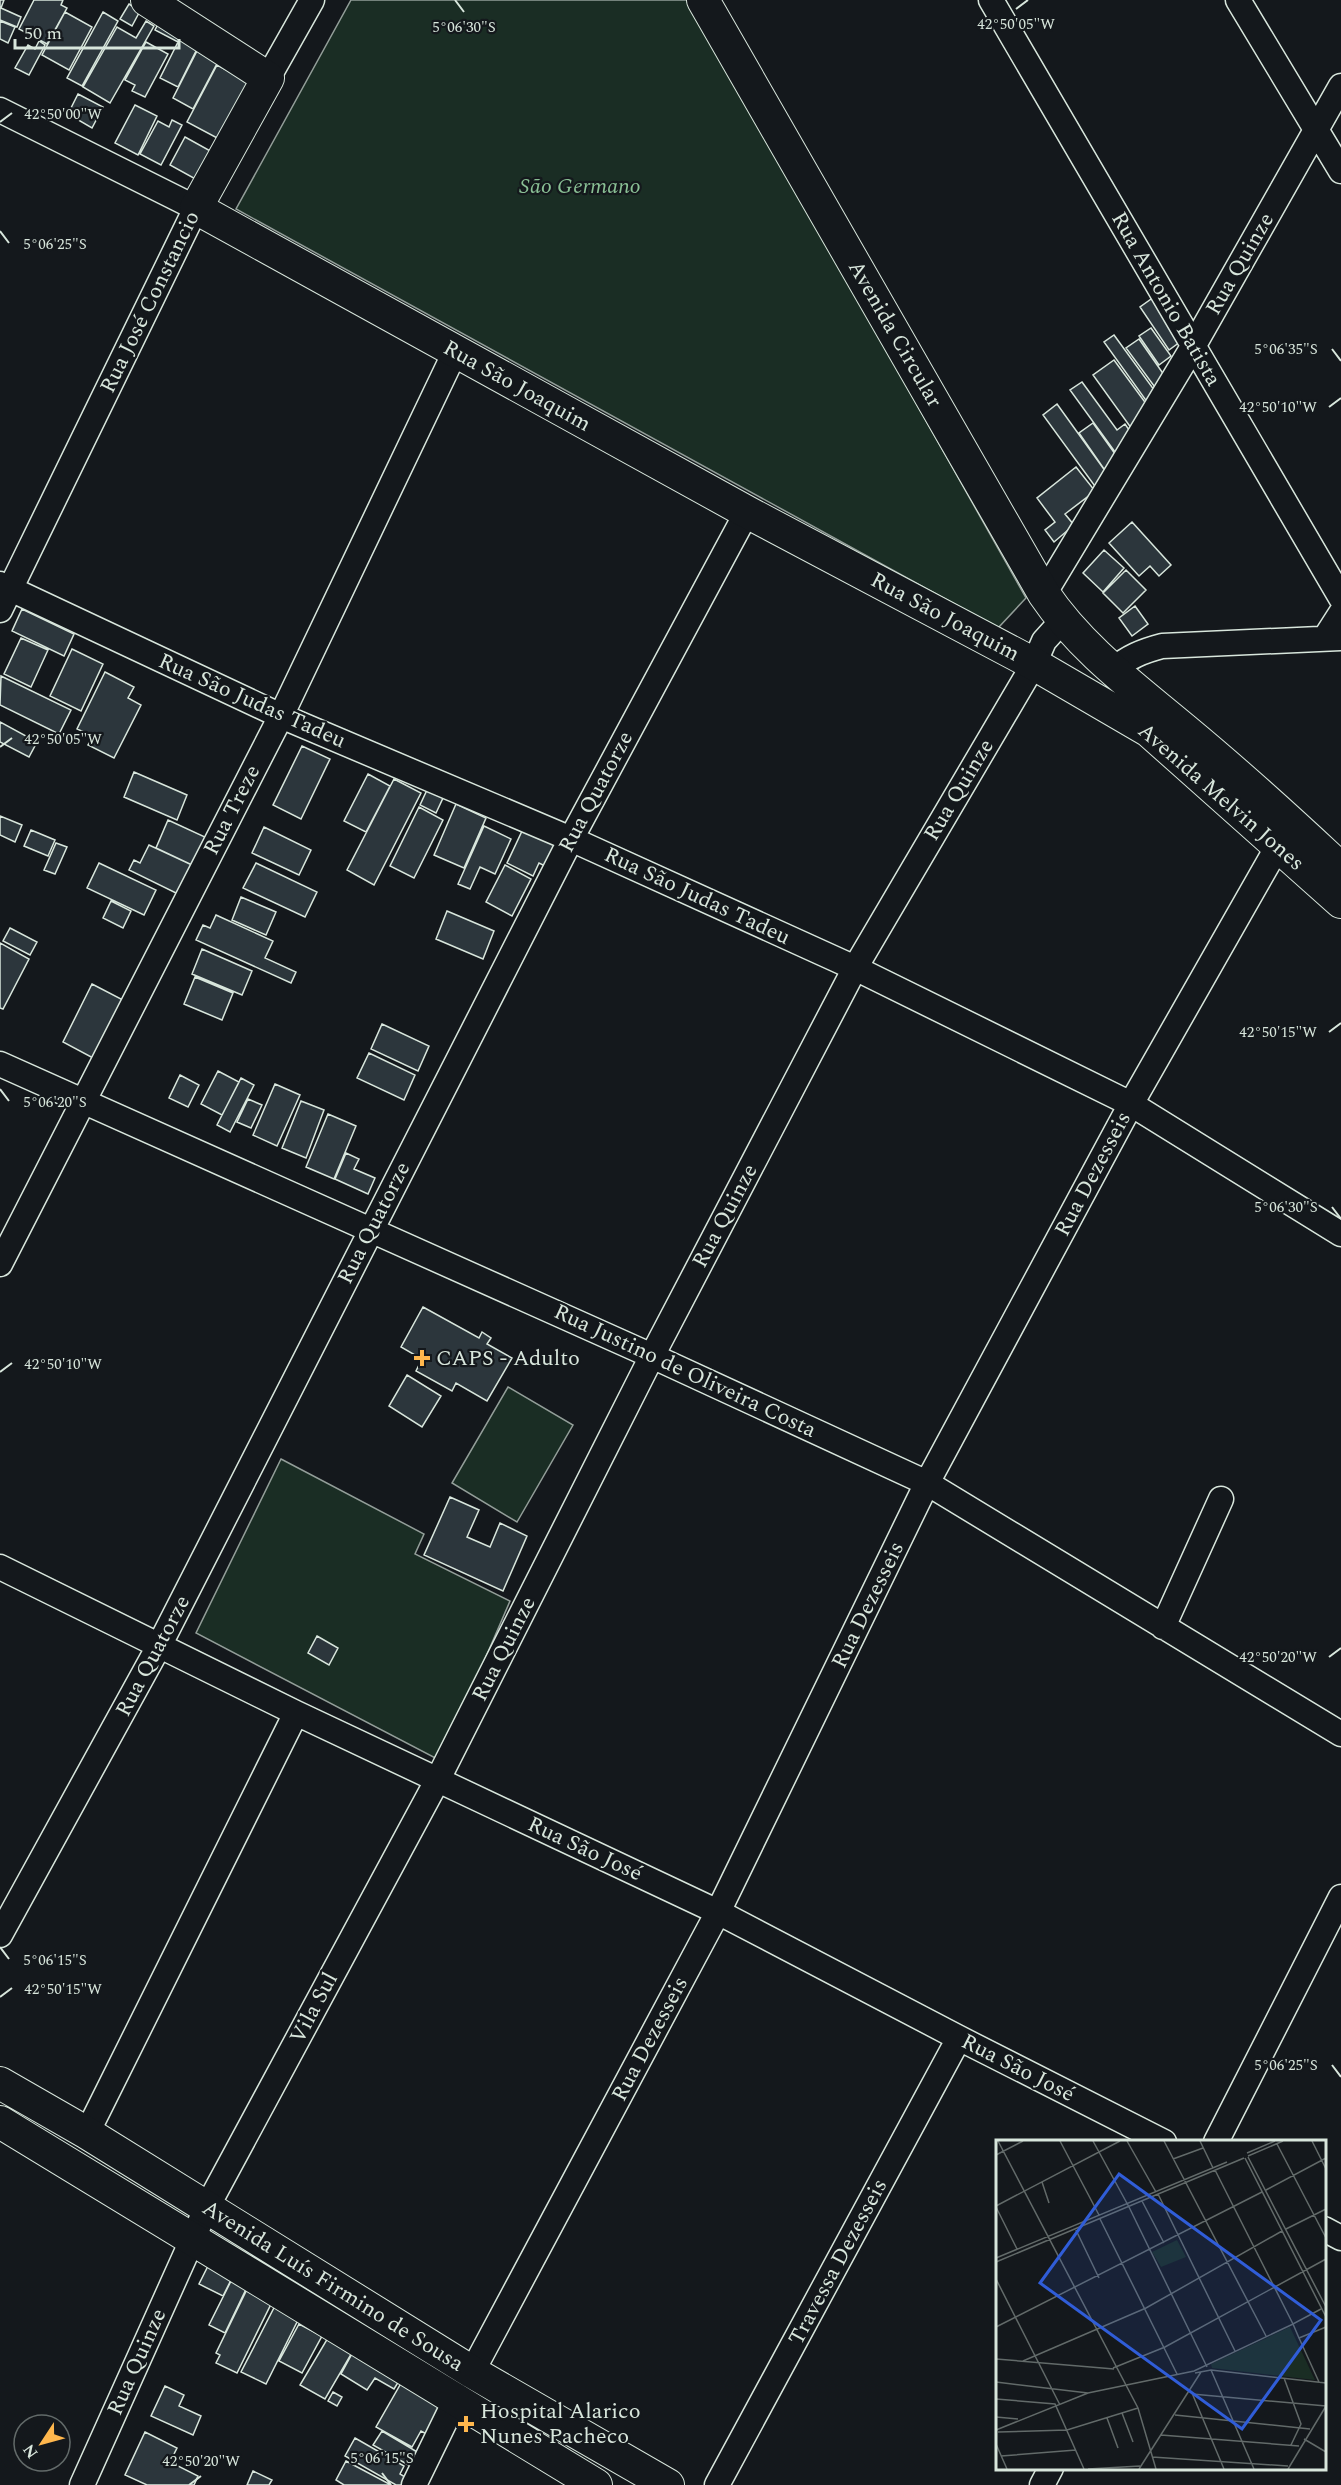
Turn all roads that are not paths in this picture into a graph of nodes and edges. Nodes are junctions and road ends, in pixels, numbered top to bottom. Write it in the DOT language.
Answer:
graph roads {
  1 [pos="147,0"];
  2 [pos="312,0"];
  3 [pos="703,0"];
  4 [pos="991,0"];
  5 [pos="1238,0"];
  6 [pos="268,78"];
  7 [pos="1341,86"];
  8 [pos="0,110"];
  9 [pos="1316,130"];
  10 [pos="1341,171"];
  11 [pos="196,208"];
  12 [pos="1194,345"];
  13 [pos="455,352"];
  14 [pos="747,512"];
  15 [pos="1044,594"];
  16 [pos="4,595"];
  17 [pos="1341,598"];
  18 [pos="1341,613"];
  19 [pos="1062,621"];
  20 [pos="1333,638"];
  21 [pos="1034,664"];
  22 [pos="1113,670"];
  23 [pos="281,716"];
  24 [pos="571,839"];
  25 [pos="1278,846"];
  26 [pos="1341,869"];
  27 [pos="1341,902"];
  28 [pos="855,968"];
  29 [pos="0,1064"];
  30 [pos="82,1100"];
  31 [pos="1131,1104"];
  32 [pos="371,1229"];
  33 [pos="1341,1234"];
  34 [pos="0,1264"];
  35 [pos="652,1356"];
  36 [pos="927,1483"];
  37 [pos="1221,1499"];
  38 [pos="0,1567"];
  39 [pos="1163,1627"];
  40 [pos="159,1646"];
  41 [pos="296,1713"];
  42 [pos="1341,1734"];
  43 [pos="438,1779"];
  44 [pos="1341,1897"];
  45 [pos="718,1912"];
  46 [pos="0,1935"];
  47 [pos="959,2038"];
  48 [pos="0,2083"];
  49 [pos="0,2122"];
  50 [pos="87,2133"];
  51 [pos="1160,2140"];
  52 [pos="1217,2140"];
  53 [pos="207,2207"];
  54 [pos="1326,2230"];
  55 [pos="1341,2238"];
  56 [pos="193,2239"];
  57 [pos="472,2372"];
  58 [pos="455,2401"];
  59 [pos="1050,2470"];
  60 [pos="82,2485"];
  61 [pos="414,2485"];
  62 [pos="596,2485"];
  63 [pos="668,2485"];
  64 [pos="717,2485"];
  65 [pos="1042,2485"];
  1 -- 6 [label="main road"];
  2 -- 6 [label="street, Rua José Constancio"];
  3 -- 15 [label="main road, Avenida Circular"];
  4 -- 12 [label="street, Rua Antonio Batista"];
  5 -- 9 [label="street"];
  6 -- 11 [label="main road, Rua José Constancio"];
  7 -- 9 [label="street, Rua Quinze"];
  8 -- 11 [label="street, Rua São Joaquim"];
  9 -- 10 [label="street"];
  9 -- 12 [label="street, Rua Quinze"];
  11 -- 13 [label="main road, Rua São Joaquim"];
  11 -- 16 [label="street, Rua José Constancio"];
  12 -- 15 [label="street, Rua Quinze"];
  12 -- 17 [label="street, Rua Antonio Batista"];
  13 -- 14 [label="main road, Rua São Joaquim"];
  13 -- 23 [label="street, Rua Treze"];
  14 -- 21 [label="main road, Rua São Joaquim"];
  14 -- 24 [label="street, Rua Quatorze"];
  15 -- 19 [label="main road, Avenida Circular"];
  16 -- 23 [label="street, Rua São Judas Tadeu"];
  18 -- 20 [label="street"];
  19 -- 21 [label="street"];
  19 -- 22 [label="main road, Avenida Melvin Jones"];
  20 -- 22 [label="street"];
  21 -- 25 [label="main road, Avenida Melvin Jones"];
  21 -- 28 [label="street, Rua Quinze"];
  22 -- 26 [label="main road, Avenida Melvin Jones"];
  23 -- 24 [label="street, Rua São Judas Tadeu"];
  23 -- 30 [label="street, Rua Treze"];
  24 -- 28 [label="street, Rua São Judas Tadeu"];
  24 -- 32 [label="street, Rua Quatorze"];
  25 -- 27 [label="main road, Avenida Melvin Jones"];
  25 -- 31 [label="street, Rua Dezesseis"];
  28 -- 31 [label="street, Rua São Judas Tadeu"];
  28 -- 35 [label="street, Rua Quinze"];
  29 -- 30 [label="street, Rua Justino de Oliveira Costa"];
  30 -- 32 [label="street, Rua Justino de Oliveira Costa"];
  30 -- 34 [label="street, Rua Treze"];
  31 -- 33 [label="street, Rua São Judas Tadeu"];
  31 -- 36 [label="street, Rua Dezesseis"];
  32 -- 35 [label="street, Rua Justino de Oliveira Costa"];
  32 -- 40 [label="street, Rua Quatorze"];
  35 -- 36 [label="street, Rua Justino de Oliveira Costa"];
  35 -- 43 [label="street, Rua Quinze"];
  36 -- 39 [label="street, Rua Justino de Oliveira Costa"];
  36 -- 45 [label="street, Rua Dezesseis"];
  37 -- 39 [label="street"];
  38 -- 40 [label="street, Rua São José"];
  39 -- 42 [label="street, Rua Justino de Oliveira Costa"];
  40 -- 41 [label="street, Rua São José"];
  40 -- 46 [label="street, Rua Quatorze"];
  41 -- 43 [label="street, Rua São José"];
  41 -- 50 [label="street"];
  43 -- 45 [label="street, Rua São José"];
  43 -- 53 [label="street, Vila Sul"];
  44 -- 52 [label="street"];
  45 -- 47 [label="street, Rua São José"];
  45 -- 57 [label="street, Rua Dezesseis"];
  47 -- 51 [label="street, Rua São José"];
  47 -- 64 [label="street, Travessa Dezesseis"];
  48 -- 50 [label="main road, Avenida Luís Firmino de Sousa"];
  49 -- 56 [label="main road, Avenida Luís Firmino de Sousa"];
  50 -- 53 [label="main road, Avenida Luís Firmino de Sousa"];
  53 -- 56 [label="street, Vila Sul"];
  53 -- 57 [label="main road, Avenida Luís Firmino de Sousa"];
  54 -- 55 [label="street"];
  56 -- 58 [label="main road, Avenida Luís Firmino de Sousa"];
  56 -- 60 [label="street, Rua Quinze"];
  57 -- 63 [label="main road, Avenida Luís Firmino de Sousa"];
  58 -- 61 [label="street"];
  58 -- 62 [label="main road, Avenida Luís Firmino de Sousa"];
  59 -- 65 [label="street"];
}
